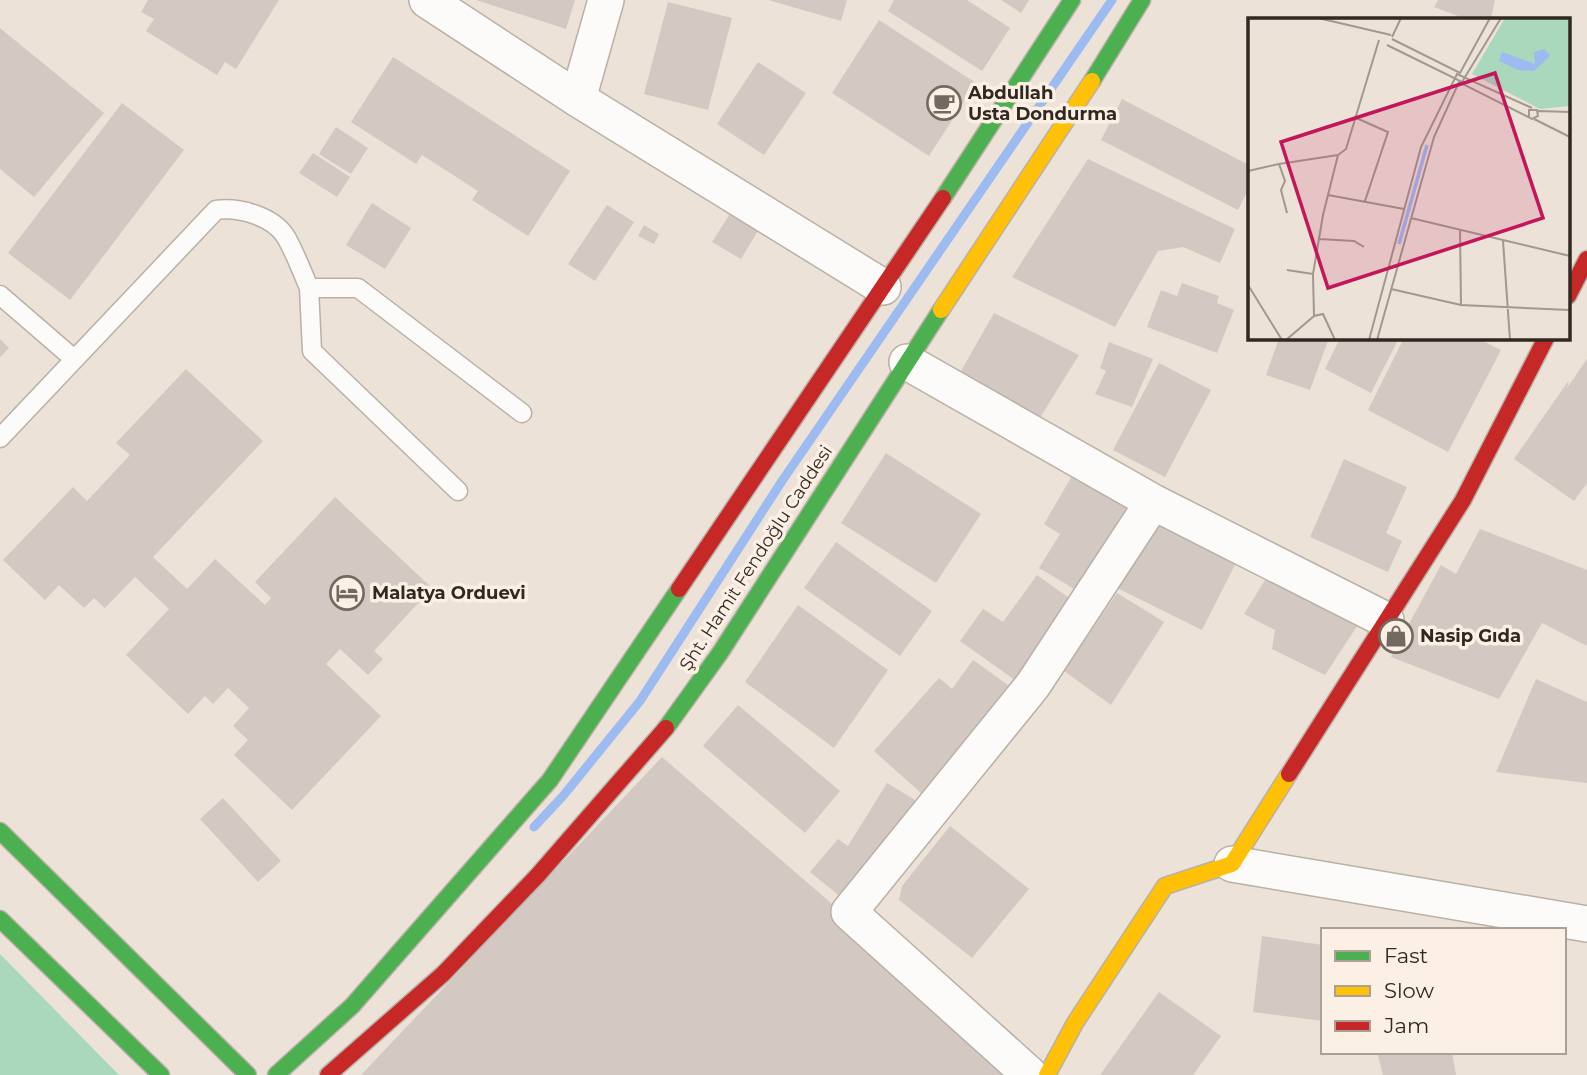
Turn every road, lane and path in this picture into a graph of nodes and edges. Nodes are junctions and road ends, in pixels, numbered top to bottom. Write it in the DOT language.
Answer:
graph roads {
  1 [pos="427,0"];
  2 [pos="606,0"];
  3 [pos="1072,0"];
  4 [pos="1142,0"];
  5 [pos="578,99"];
  6 [pos="1587,259"];
  7 [pos="883,287"];
  8 [pos="309,288"];
  9 [pos="1570,292"];
  10 [pos="0,295"];
  11 [pos="1540,340"];
  12 [pos="74,359"];
  13 [pos="907,362"];
  14 [pos="522,413"];
  15 [pos="0,438"];
  16 [pos="458,491"];
  17 [pos="1153,502"];
  18 [pos="1386,620"];
  19 [pos="0,831"];
  20 [pos="1232,864"];
  21 [pos="0,919"];
  22 [pos="1587,924"];
  23 [pos="161,1075"];
  24 [pos="248,1075"];
  25 [pos="276,1075"];
  26 [pos="327,1075"];
  27 [pos="1030,1075"];
  28 [pos="1047,1075"];
  1 -- 5 [label="street"];
  2 -- 5 [label="street"];
  3 -- 7 [label="main road"];
  4 -- 13 [label="main road, Şht. Hamit Fendoğlu Caddesi"];
  5 -- 7 [label="street"];
  6 -- 9 [label="main road"];
  7 -- 25 [label="main road"];
  8 -- 12 [label="lane"];
  8 -- 14 [label="lane"];
  8 -- 16 [label="lane"];
  10 -- 12 [label="lane"];
  11 -- 18 [label="main road"];
  12 -- 15 [label="lane"];
  13 -- 17 [label="street"];
  13 -- 26 [label="main road, Şht. Hamit Fendoğlu Caddesi"];
  17 -- 18 [label="street"];
  17 -- 27 [label="street"];
  18 -- 20 [label="main road"];
  19 -- 24 [label="main road"];
  20 -- 22 [label="street"];
  20 -- 28 [label="main road"];
  21 -- 23 [label="main road"];
}
